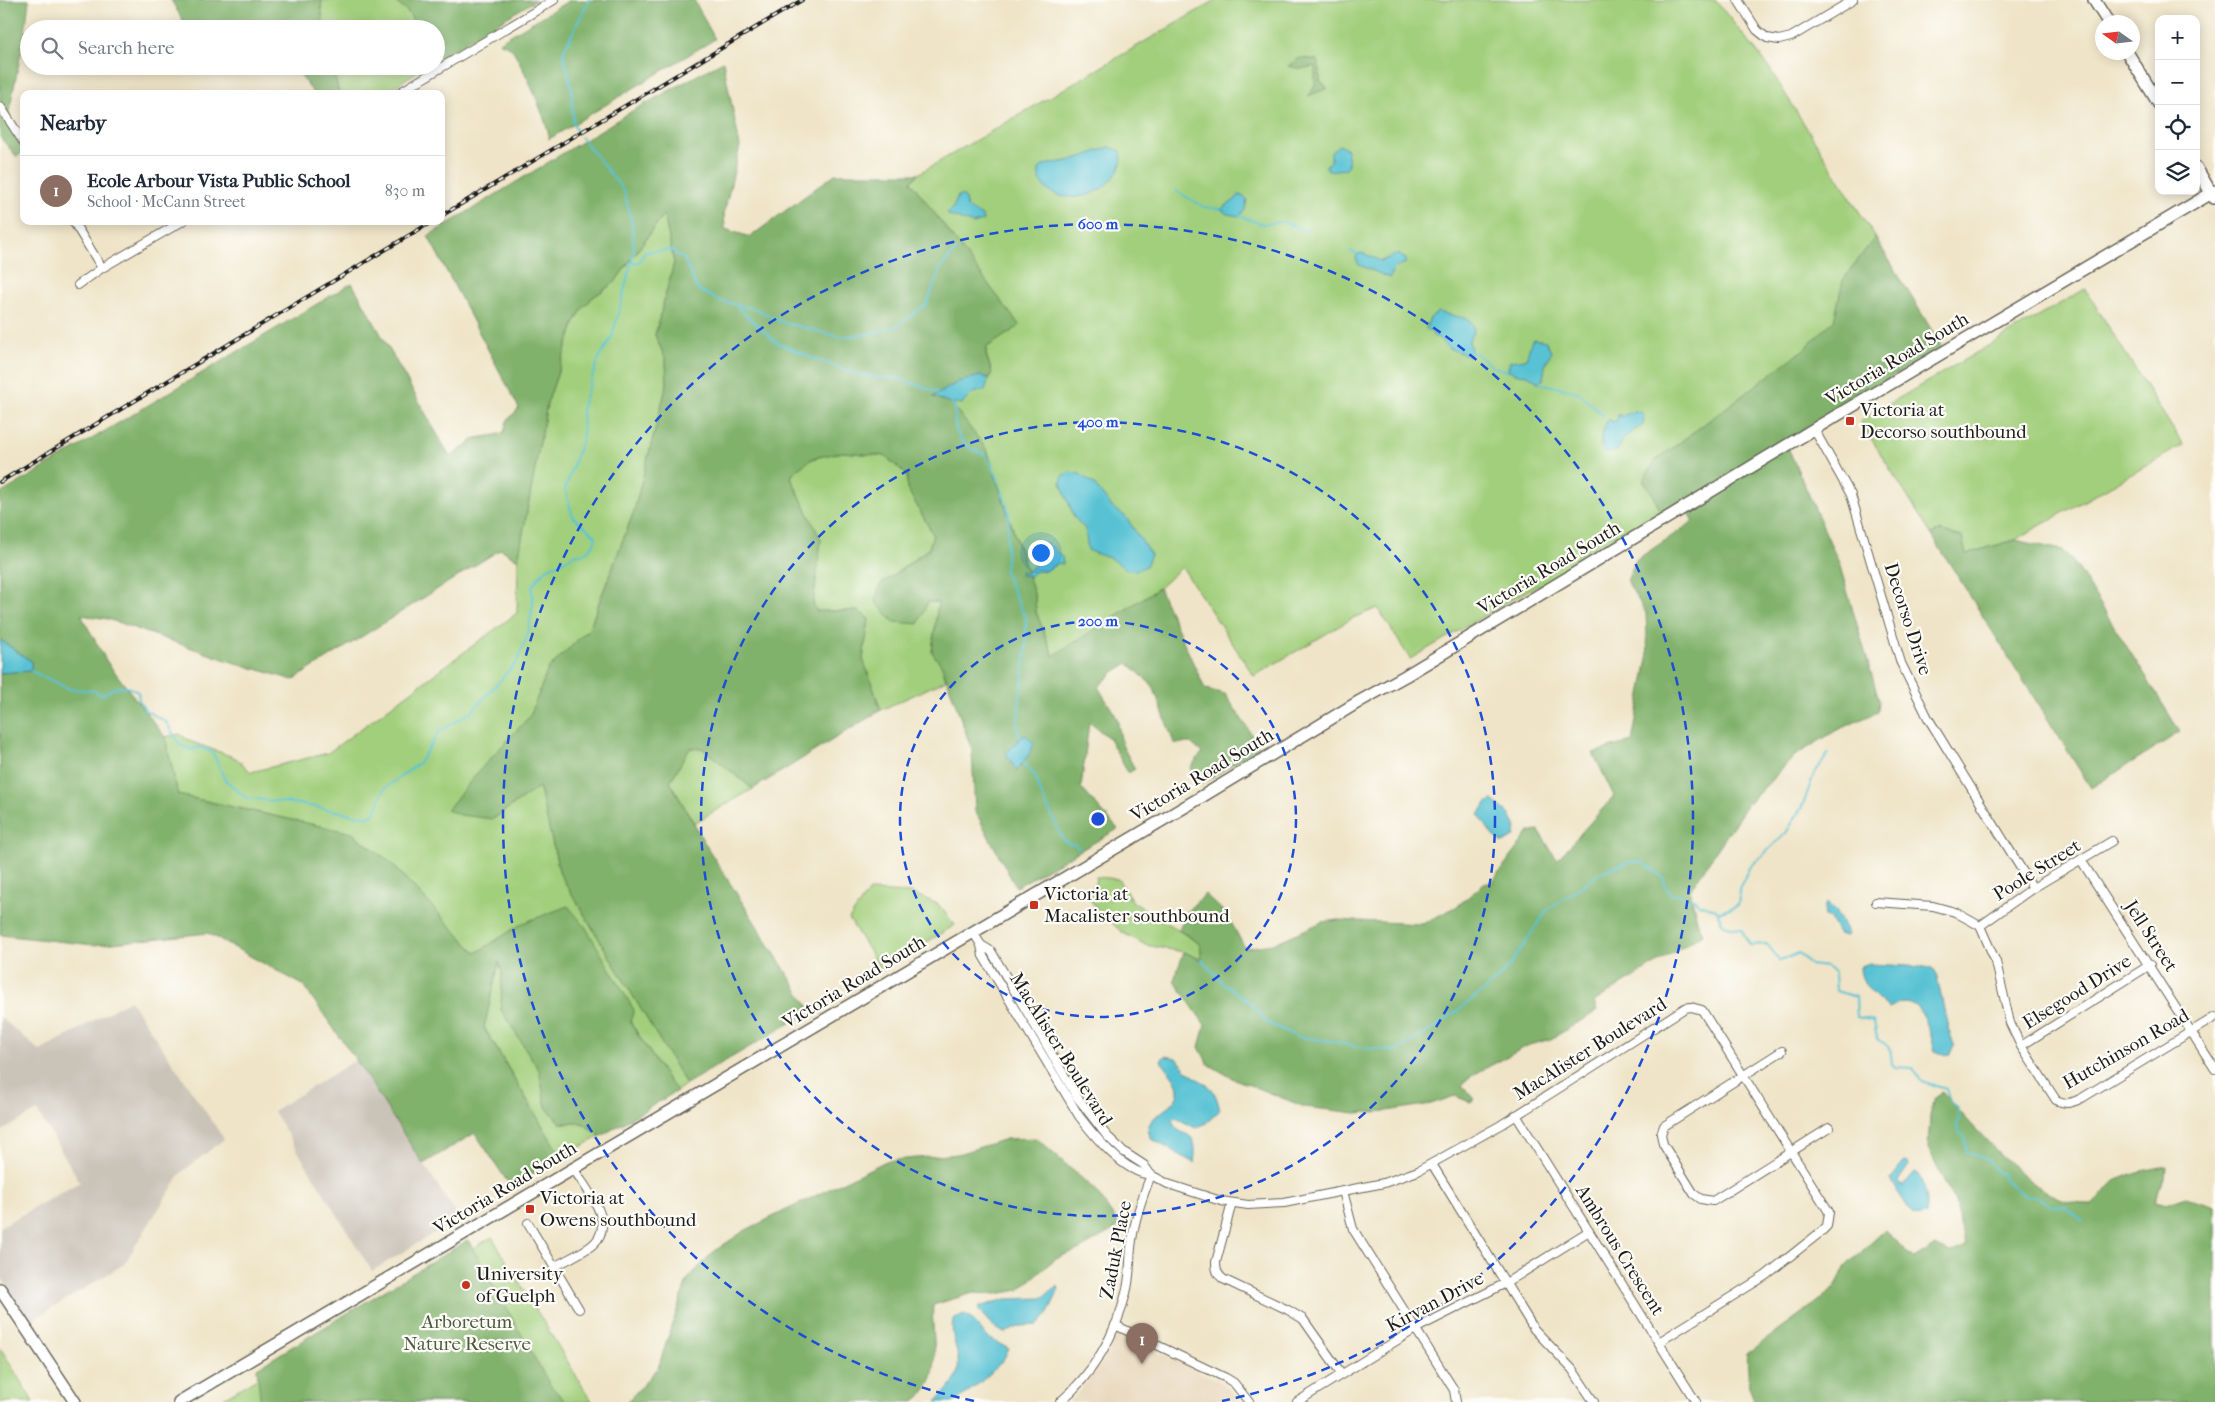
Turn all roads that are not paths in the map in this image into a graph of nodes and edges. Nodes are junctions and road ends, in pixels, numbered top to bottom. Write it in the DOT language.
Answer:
graph roads {
  1 [pos="554,0"];
  2 [pos="1738,0"];
  3 [pos="1853,0"];
  4 [pos="2094,0"];
  5 [pos="2104,15"];
  6 [pos="2132,60"];
  7 [pos="445,65"];
  8 [pos="429,75"];
  9 [pos="404,90"];
  10 [pos="2155,98"];
  11 [pos="0,106"];
  12 [pos="20,137"];
  13 [pos="2200,173"];
  14 [pos="2214,194"];
  15 [pos="75,225"];
  16 [pos="175,225"];
  17 [pos="102,268"];
  18 [pos="78,285"];
  19 [pos="1814,429"];
  20 [pos="2112,842"];
  21 [pos="2082,860"];
  22 [pos="2034,888"];
  23 [pos="1876,902"];
  24 [pos="1980,926"];
  25 [pos="973,932"];
  26 [pos="981,945"];
  27 [pos="2150,965"];
  28 [pos="1026,1010"];
  29 [pos="1018,1015"];
  30 [pos="2215,1017"];
  31 [pos="2192,1031"];
  32 [pos="2021,1046"];
  33 [pos="1782,1051"];
  34 [pos="2215,1069"];
  35 [pos="1744,1075"];
  36 [pos="1516,1115"];
  37 [pos="1829,1128"];
  38 [pos="1791,1152"];
  39 [pos="1432,1164"];
  40 [pos="573,1168"];
  41 [pos="1151,1175"];
  42 [pos="1343,1192"];
  43 [pos="1232,1204"];
  44 [pos="528,1223"];
  45 [pos="1589,1231"];
  46 [pos="554,1267"];
  47 [pos="1506,1283"];
  48 [pos="0,1289"];
  49 [pos="579,1309"];
  50 [pos="1115,1325"];
  51 [pos="1417,1328"];
  52 [pos="1659,1342"];
  53 [pos="1341,1373"];
  54 [pos="75,1402"];
  55 [pos="179,1402"];
  56 [pos="1060,1402"];
  57 [pos="1249,1402"];
  58 [pos="1297,1402"];
  59 [pos="1456,1402"];
  60 [pos="1594,1402"];
  61 [pos="1696,1402"];
  1 -- 7 [label="street"];
  2 -- 3 [label="street"];
  4 -- 5 [label="main road"];
  6 -- 10 [label="main road"];
  8 -- 9 [label="street"];
  11 -- 12 [label="street"];
  13 -- 14 [label="main road"];
  14 -- 19 [label="main road, Victoria Road South"];
  15 -- 17 [label="street"];
  16 -- 17 [label="street"];
  17 -- 18 [label="street"];
  19 -- 22 [label="street, Decorso Drive"];
  19 -- 25 [label="main road, Victoria Road South"];
  20 -- 21 [label="street, Poole Street"];
  21 -- 22 [label="street, Poole Street"];
  21 -- 27 [label="street, Jell Street"];
  22 -- 24 [label="street, Poole Street"];
  23 -- 24 [label="street"];
  24 -- 32 [label="street, Hutchinson Road"];
  25 -- 26 [label="street, MacAlister Boulevard"];
  25 -- 40 [label="main road, Victoria Road South"];
  26 -- 28 [label="street, MacAlister Boulevard"];
  26 -- 29 [label="street, MacAlister Boulevard"];
  27 -- 31 [label="street, Jell Street"];
  27 -- 32 [label="street, Elsegood Drive"];
  28 -- 29 [label="street"];
  28 -- 41 [label="street, MacAlister Boulevard"];
  29 -- 41 [label="street, MacAlister Boulevard"];
  30 -- 31 [label="street, Hutchinson Road"];
  31 -- 32 [label="street, Hutchinson Road"];
  31 -- 34 [label="street, Jell Street"];
  33 -- 35 [label="street"];
  35 -- 36 [label="street, MacAlister Boulevard"];
  35 -- 38 [label="street, MacAlister Boulevard"];
  35 -- 38 [label="street"];
  36 -- 39 [label="street, MacAlister Boulevard"];
  36 -- 45 [label="street, Ambrous Crescent"];
  37 -- 38 [label="street"];
  38 -- 52 [label="street, MacAlister Boulevard"];
  39 -- 42 [label="street, MacAlister Boulevard"];
  39 -- 47 [label="street"];
  40 -- 46 [label="street"];
  40 -- 55 [label="main road, Victoria Road South"];
  41 -- 43 [label="street, MacAlister Boulevard"];
  41 -- 50 [label="street, Zaduk Place"];
  42 -- 43 [label="street, MacAlister Boulevard"];
  42 -- 51 [label="street"];
  43 -- 53 [label="street"];
  44 -- 46 [label="street"];
  45 -- 47 [label="street, Kirvan Drive"];
  45 -- 52 [label="street, Ambrous Crescent"];
  46 -- 49 [label="street"];
  47 -- 51 [label="street, Kirvan Drive"];
  47 -- 60 [label="street"];
  48 -- 54 [label="main road"];
  50 -- 56 [label="street, Zaduk Place"];
  50 -- 57 [label="street"];
  51 -- 53 [label="street, Kirvan Drive"];
  51 -- 59 [label="street"];
  52 -- 61 [label="street, Ambrous Crescent"];
  53 -- 58 [label="street, Kirvan Drive"];
}
